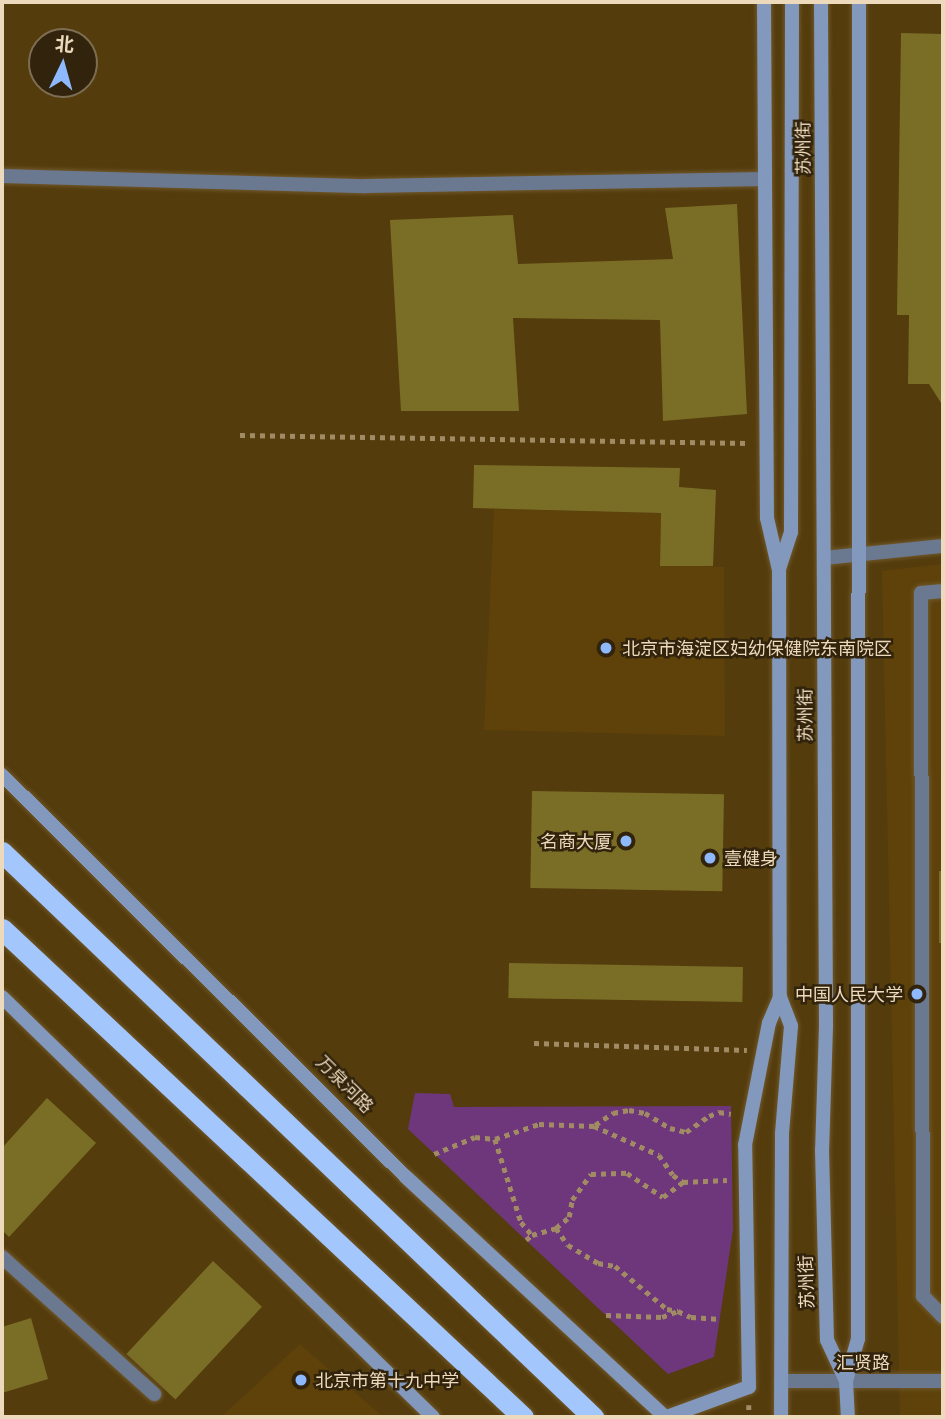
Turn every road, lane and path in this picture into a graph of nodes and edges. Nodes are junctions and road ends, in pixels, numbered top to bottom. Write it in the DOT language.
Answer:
graph roads {
  1 [pos="764,2"];
  2 [pos="792,2"];
  3 [pos="821,2"];
  4 [pos="859,2"];
  5 [pos="2,176"];
  6 [pos="765,179"];
  7 [pos="240,435"];
  8 [pos="766,443"];
  9 [pos="943,546"];
  10 [pos="859,555"];
  11 [pos="824,558"];
  12 [pos="779,570"];
  13 [pos="943,591"];
  14 [pos="2,775"];
  15 [pos="2,852"];
  16 [pos="2,929"];
  17 [pos="2,997"];
  18 [pos="780,997"];
  19 [pos="534,1043"];
  20 [pos="749,1050"];
  21 [pos="731,1114"];
  22 [pos="594,1126"];
  23 [pos="495,1139"];
  24 [pos="434,1154"];
  25 [pos="732,1180"];
  26 [pos="683,1182"];
  27 [pos="556,1228"];
  28 [pos="532,1235"];
  29 [pos="526,1240"];
  30 [pos="2,1257"];
  31 [pos="678,1311"];
  32 [pos="606,1315"];
  33 [pos="943,1317"];
  34 [pos="720,1319"];
  35 [pos="782,1381"];
  36 [pos="846,1381"];
  37 [pos="943,1381"];
  38 [pos="154,1394"];
  39 [pos="433,1417"];
  40 [pos="523,1417"];
  41 [pos="593,1417"];
  42 [pos="666,1417"];
  43 [pos="781,1417"];
  44 [pos="848,1417"];
  1 -- 6 [label="street, 苏州街"];
  2 -- 12 [label="street, 苏州街"];
  3 -- 11 [label="street, 苏州街"];
  4 -- 10 [label="street, 苏州街"];
  5 -- 6 [label="street"];
  6 -- 8 [label="street, 苏州街"];
  7 -- 8 [label="path"];
  8 -- 12 [label="street, 苏州街"];
  9 -- 10 [label="street"];
  10 -- 11 [label="street"];
  10 -- 36 [label="street, 苏州街"];
  11 -- 36 [label="street, 苏州街"];
  12 -- 18 [label="street, 苏州街"];
  13 -- 33 [label="street"];
  14 -- 42 [label="street, 万泉河路"];
  15 -- 41 [label="highway"];
  16 -- 40 [label="highway"];
  17 -- 39 [label="street"];
  18 -- 35 [label="street, 苏州街"];
  18 -- 42 [label="street, 苏州街"];
  19 -- 20 [label="path"];
  21 -- 22 [label="path"];
  22 -- 23 [label="path"];
  22 -- 26 [label="path"];
  23 -- 24 [label="path"];
  23 -- 28 [label="path"];
  25 -- 26 [label="path"];
  26 -- 27 [label="path"];
  27 -- 28 [label="path"];
  27 -- 31 [label="path"];
  28 -- 29 [label="path"];
  30 -- 38 [label="street"];
  31 -- 32 [label="path"];
  31 -- 34 [label="path"];
  35 -- 36 [label="street, 汇贤路"];
  35 -- 43 [label="street, 苏州街"];
  36 -- 37 [label="street, 汇贤路"];
  36 -- 44 [label="street, 苏州街"];
}
